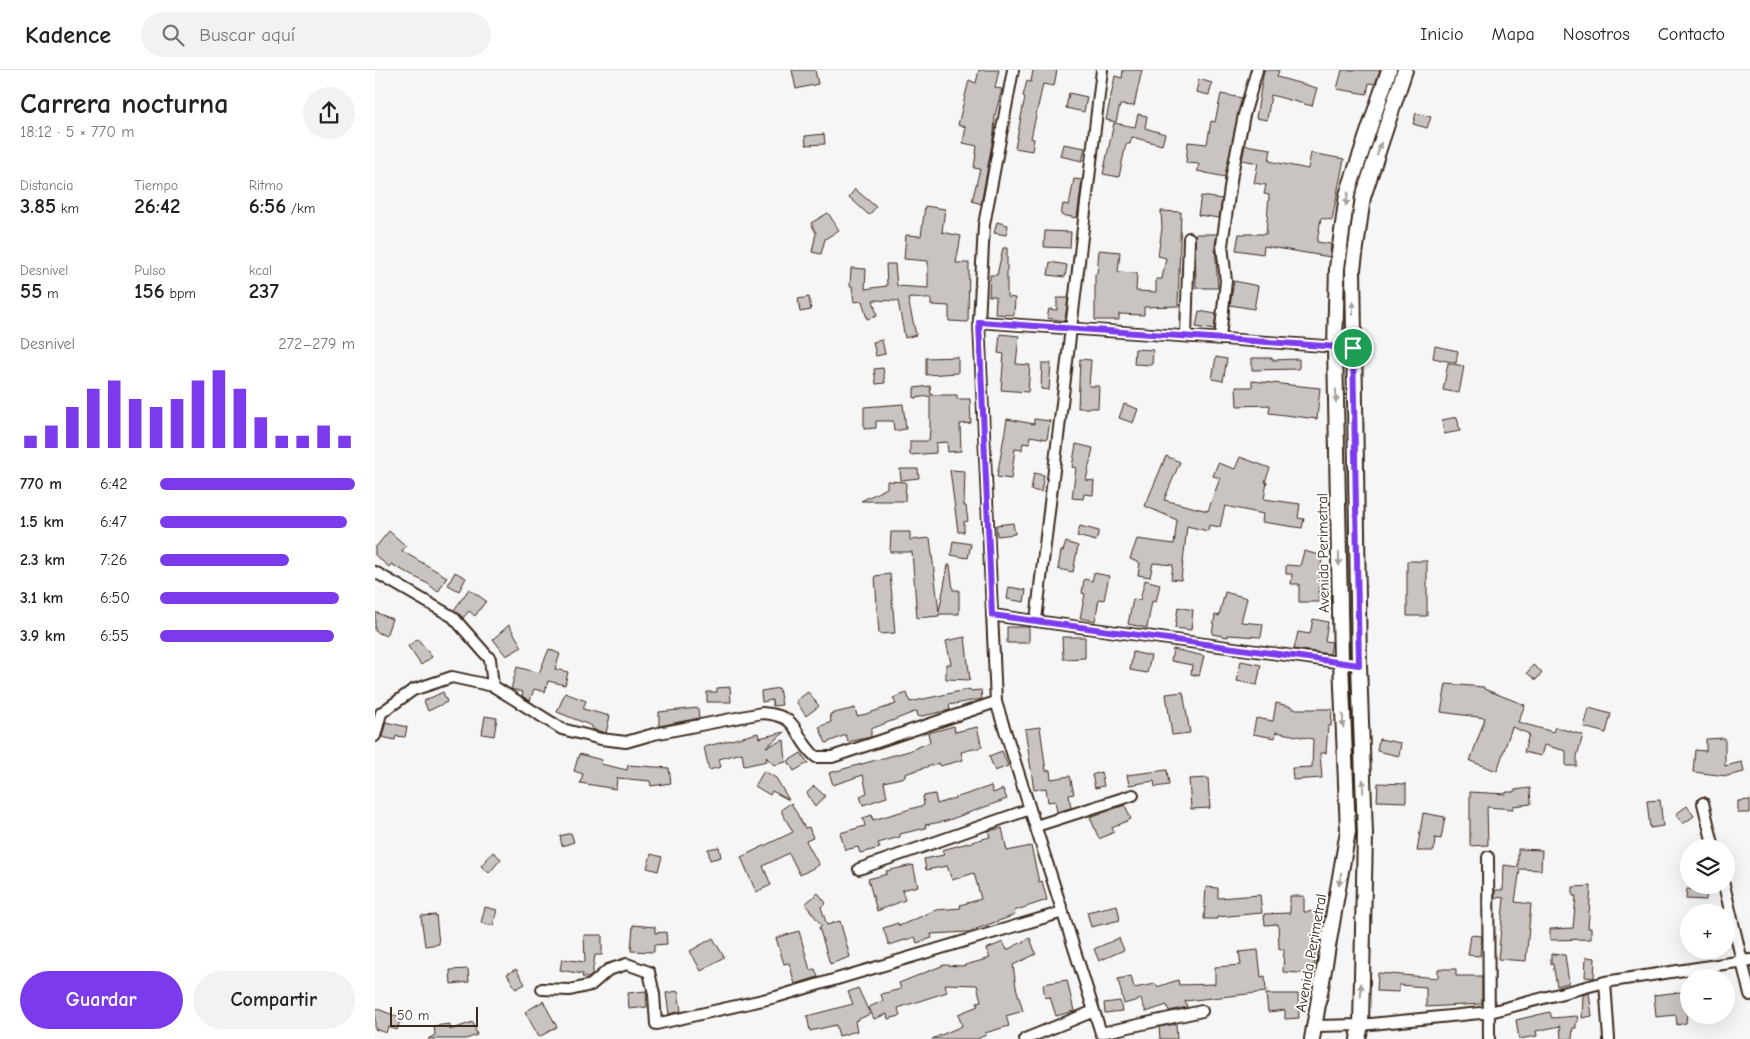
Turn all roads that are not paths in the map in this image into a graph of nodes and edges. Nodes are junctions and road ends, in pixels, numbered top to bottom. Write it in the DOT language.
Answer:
graph roads {
  1 [pos="1013,70"];
  2 [pos="1102,70"];
  3 [pos="1257,70"];
  4 [pos="1389,70"];
  5 [pos="1405,70"];
  6 [pos="1189,238"];
  7 [pos="979,322"];
  8 [pos="1072,328"];
  9 [pos="1186,336"];
  10 [pos="1220,338"];
  11 [pos="1335,347"];
  12 [pos="1353,348"];
  13 [pos="375,572"];
  14 [pos="992,615"];
  15 [pos="1036,620"];
  16 [pos="1341,662"];
  17 [pos="1359,665"];
  18 [pos="493,686"];
  19 [pos="996,702"];
  20 [pos="375,736"];
  21 [pos="1133,795"];
  22 [pos="1703,803"];
  23 [pos="1030,809"];
  24 [pos="1036,826"];
  25 [pos="1712,839"];
  26 [pos="1488,857"];
  27 [pos="859,869"];
  28 [pos="1727,894"];
  29 [pos="1063,912"];
  30 [pos="1746,961"];
  31 [pos="1605,982"];
  32 [pos="542,989"];
  33 [pos="1750,995"];
  34 [pos="1094,1011"];
  35 [pos="1202,1012"];
  36 [pos="1489,1012"];
  37 [pos="1361,1025"];
  38 [pos="1313,1033"];
  39 [pos="1025,1039"];
  40 [pos="1358,1039"];
  41 [pos="1489,1039"];
  42 [pos="1609,1039"];
  1 -- 7 [label="street"];
  2 -- 8 [label="street"];
  3 -- 10 [label="street"];
  4 -- 11 [label="main road, Avenida Perimetral, one-way"];
  12 -- 5 [label="main road, one-way"];
  6 -- 9 [label="street"];
  7 -- 8 [label="street"];
  7 -- 14 [label="street"];
  8 -- 9 [label="street"];
  8 -- 15 [label="street"];
  9 -- 10 [label="street"];
  10 -- 11 [label="street"];
  11 -- 12 [label="street"];
  11 -- 16 [label="main road, Avenida Perimetral, one-way"];
  12 -- 17 [label="main road"];
  13 -- 18 [label="street"];
  14 -- 15 [label="street"];
  14 -- 19 [label="street"];
  15 -- 16 [label="street"];
  16 -- 17 [label="street"];
  16 -- 38 [label="main road, Avenida Perimetral, one-way"];
  37 -- 17 [label="main road, one-way"];
  18 -- 19 [label="street"];
  18 -- 20 [label="street"];
  19 -- 23 [label="street"];
  21 -- 24 [label="street"];
  22 -- 25 [label="street"];
  23 -- 24 [label="street"];
  23 -- 27 [label="street"];
  24 -- 29 [label="street"];
  26 -- 36 [label="street"];
  28 -- 30 [label="street"];
  29 -- 32 [label="street"];
  29 -- 34 [label="street"];
  30 -- 31 [label="street"];
  30 -- 33 [label="street"];
  31 -- 36 [label="street"];
  31 -- 42 [label="street"];
  34 -- 35 [label="street"];
  34 -- 39 [label="street"];
  36 -- 37 [label="street"];
  36 -- 41 [label="street"];
  37 -- 38 [label="street"];
  37 -- 40 [label="main road"];
}
